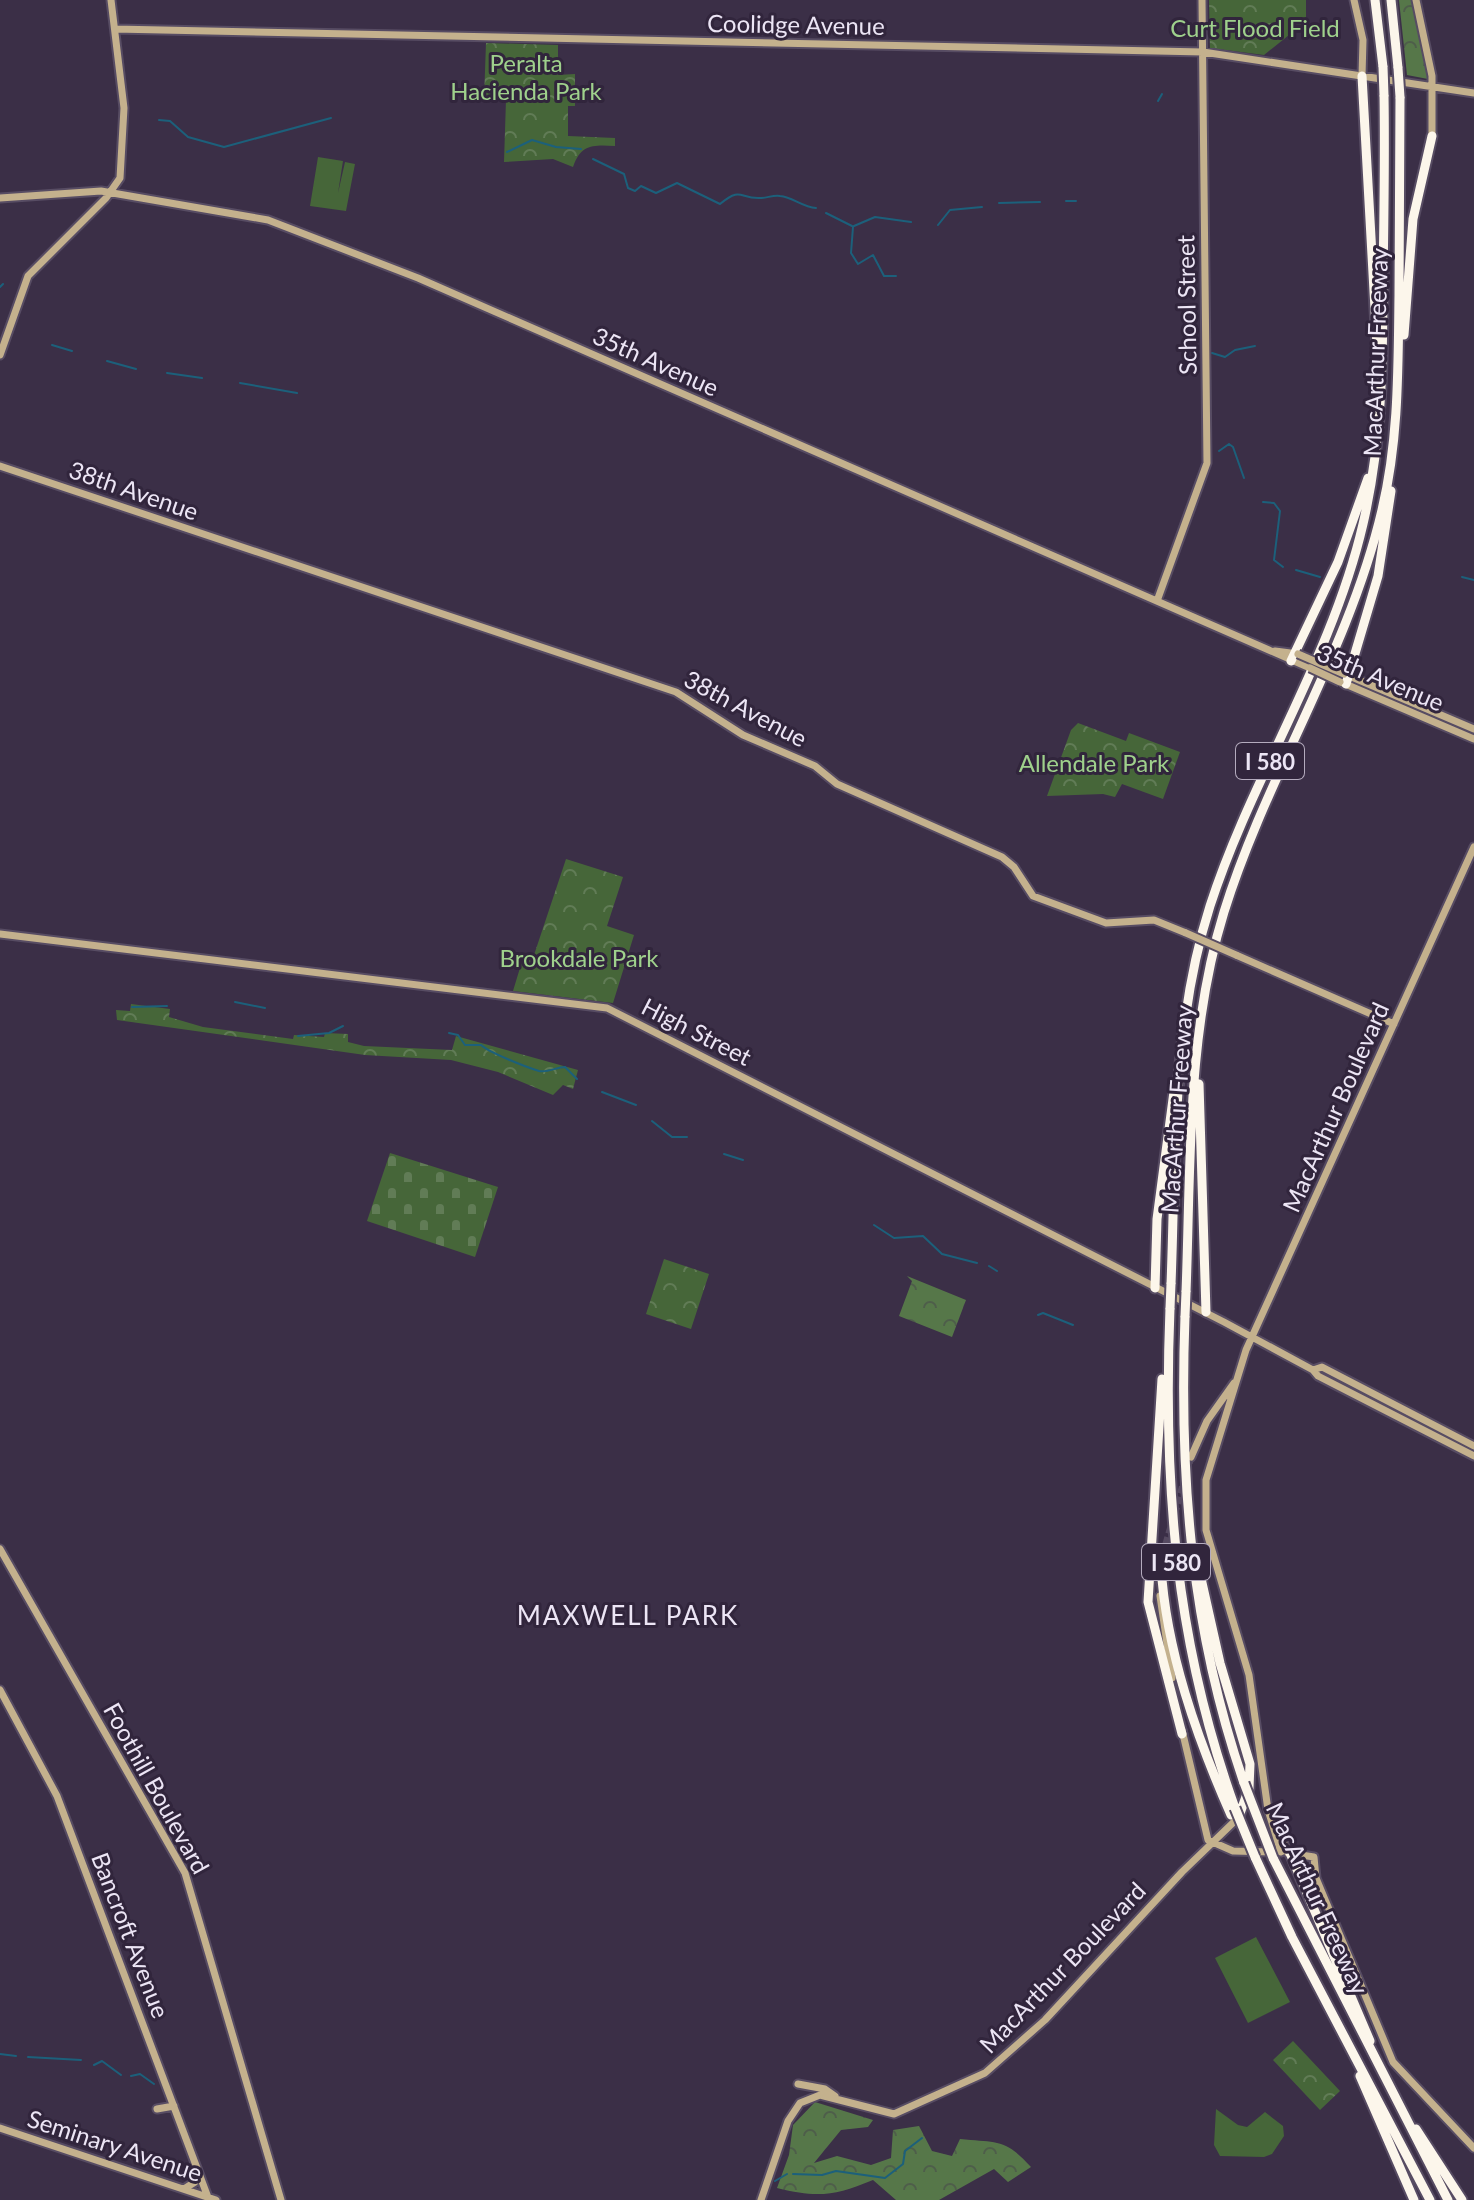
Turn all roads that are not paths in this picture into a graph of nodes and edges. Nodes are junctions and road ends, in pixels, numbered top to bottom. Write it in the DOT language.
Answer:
graph roads {
  1 [pos="111,0"];
  2 [pos="1202,0"];
  3 [pos="1354,0"];
  4 [pos="1375,0"];
  5 [pos="1391,0"];
  6 [pos="1416,0"];
  7 [pos="115,29"];
  8 [pos="1203,52"];
  9 [pos="1362,76"];
  10 [pos="1432,86"];
  11 [pos="1474,93"];
  12 [pos="1432,136"];
  13 [pos="112,193"];
  14 [pos="0,198"];
  15 [pos="1378,315"];
  16 [pos="1402,319"];
  17 [pos="0,355"];
  18 [pos="1377,453"];
  19 [pos="1392,455"];
  20 [pos="0,466"];
  21 [pos="1157,601"];
  22 [pos="1295,657"];
  23 [pos="1345,679"];
  24 [pos="1474,729"];
  25 [pos="1474,739"];
  26 [pos="1474,847"];
  27 [pos="0,934"];
  28 [pos="1394,1024"];
  29 [pos="1198,1033"];
  30 [pos="1178,1073"];
  31 [pos="1155,1288"];
  32 [pos="1170,1308"];
  33 [pos="1206,1312"];
  34 [pos="1253,1337"];
  35 [pos="1313,1370"];
  36 [pos="1234,1383"];
  37 [pos="1222,1426"];
  38 [pos="1203,1430"];
  39 [pos="1474,1446"];
  40 [pos="1474,1456"];
  41 [pos="1191,1457"];
  42 [pos="1185,1510"];
  43 [pos="0,1549"];
  44 [pos="1163,1554"];
  45 [pos="1161,1566"];
  46 [pos="0,1690"];
  47 [pos="1182,1734"];
  48 [pos="1267,1796"];
  49 [pos="1235,1814"];
  50 [pos="1213,1843"];
  51 [pos="1281,1855"];
  52 [pos="1353,2054"];
  53 [pos="798,2084"];
  54 [pos="1389,2088"];
  55 [pos="836,2098"];
  56 [pos="174,2106"];
  57 [pos="157,2109"];
  58 [pos="1401,2111"];
  59 [pos="0,2128"];
  60 [pos="1474,2148"];
  61 [pos="197,2166"];
  62 [pos="184,2189"];
  63 [pos="211,2199"];
  64 [pos="281,2200"];
  65 [pos="761,2200"];
  66 [pos="1414,2200"];
  67 [pos="1430,2200"];
  68 [pos="1448,2200"];
  69 [pos="1462,2200"];
  1 -- 7 [label="main road"];
  2 -- 8 [label="main road, School Street"];
  3 -- 9 [label="main road"];
  4 -- 15 [label="highway, MacArthur Freeway, bridge"];
  5 -- 16 [label="highway, MacArthur Freeway, bridge"];
  6 -- 10 [label="main road"];
  7 -- 8 [label="main road, Coolidge Avenue"];
  7 -- 13 [label="main road"];
  8 -- 9 [label="main road, Coolidge Avenue"];
  8 -- 21 [label="main road, School Street"];
  9 -- 10 [label="main road, Coolidge Avenue"];
  9 -- 15 [label="highway"];
  10 -- 11 [label="main road, Coolidge Avenue"];
  10 -- 12 [label="main road"];
  12 -- 16 [label="highway"];
  13 -- 14 [label="main road, 35th Avenue"];
  13 -- 17 [label="main road"];
  13 -- 21 [label="main road, 35th Avenue"];
  15 -- 18 [label="highway, MacArthur Freeway / I 580"];
  16 -- 19 [label="highway, MacArthur Freeway / I 580"];
  18 -- 22 [label="highway"];
  18 -- 30 [label="highway, MacArthur Freeway / I 580"];
  19 -- 23 [label="highway"];
  19 -- 29 [label="highway, MacArthur Freeway / I 580"];
  20 -- 28 [label="main road, 38th Avenue, bridge"];
  21 -- 22 [label="main road, 35th Avenue"];
  22 -- 23 [label="main road, 35th Avenue, bridge"];
  23 -- 24 [label="main road, 35th Avenue"];
  23 -- 25 [label="main road, 35th Avenue"];
  26 -- 28 [label="main road, MacArthur Boulevard"];
  27 -- 31 [label="main road, High Street"];
  28 -- 34 [label="main road, MacArthur Boulevard"];
  29 -- 33 [label="highway"];
  29 -- 42 [label="highway, MacArthur Freeway / I 580, bridge"];
  30 -- 31 [label="highway"];
  30 -- 32 [label="highway, MacArthur Freeway / I 580, bridge"];
  31 -- 33 [label="main road, High Street"];
  32 -- 47 [label="highway"];
  32 -- 49 [label="highway, MacArthur Freeway / I 580"];
  33 -- 34 [label="main road, High Street"];
  34 -- 35 [label="main road, High Street"];
  34 -- 36 [label="main road, MacArthur Boulevard"];
  35 -- 39 [label="main road, High Street"];
  35 -- 40 [label="main road, High Street"];
  36 -- 37 [label="main road, MacArthur Boulevard"];
  36 -- 38 [label="main road, MacArthur Boulevard"];
  37 -- 38 [label="main road"];
  37 -- 48 [label="main road, MacArthur Boulevard"];
  38 -- 41 [label="main road, MacArthur Boulevard"];
  42 -- 49 [label="highway"];
  42 -- 51 [label="highway, MacArthur Freeway / I 580, bridge"];
  43 -- 64 [label="main road, Foothill Boulevard"];
  44 -- 45 [label="main road"];
  45 -- 47 [label="main road"];
  45 -- 49 [label="highway"];
  46 -- 56 [label="main road, Bancroft Avenue"];
  47 -- 50 [label="main road"];
  48 -- 49 [label="main road, MacArthur Boulevard"];
  48 -- 51 [label="main road"];
  49 -- 50 [label="main road, MacArthur Boulevard"];
  49 -- 52 [label="highway, MacArthur Freeway / I 580, bridge"];
  50 -- 51 [label="main road"];
  50 -- 55 [label="main road, MacArthur Boulevard"];
  51 -- 54 [label="highway, MacArthur Freeway / I 580"];
  51 -- 54 [label="highway"];
  51 -- 60 [label="main road"];
  52 -- 66 [label="highway"];
  52 -- 67 [label="highway, MacArthur Freeway / I 580"];
  53 -- 55 [label="main road"];
  54 -- 58 [label="highway, MacArthur Freeway / I 580"];
  55 -- 65 [label="main road, MacArthur Boulevard"];
  56 -- 57 [label="main road"];
  56 -- 61 [label="main road, Bancroft Avenue"];
  58 -- 68 [label="highway, MacArthur Freeway / I 580"];
  58 -- 69 [label="highway"];
  59 -- 62 [label="main road, Seminary Avenue"];
  61 -- 62 [label="main road"];
  61 -- 63 [label="main road, Bancroft Avenue"];
  62 -- 63 [label="main road, Seminary Avenue"];
}
